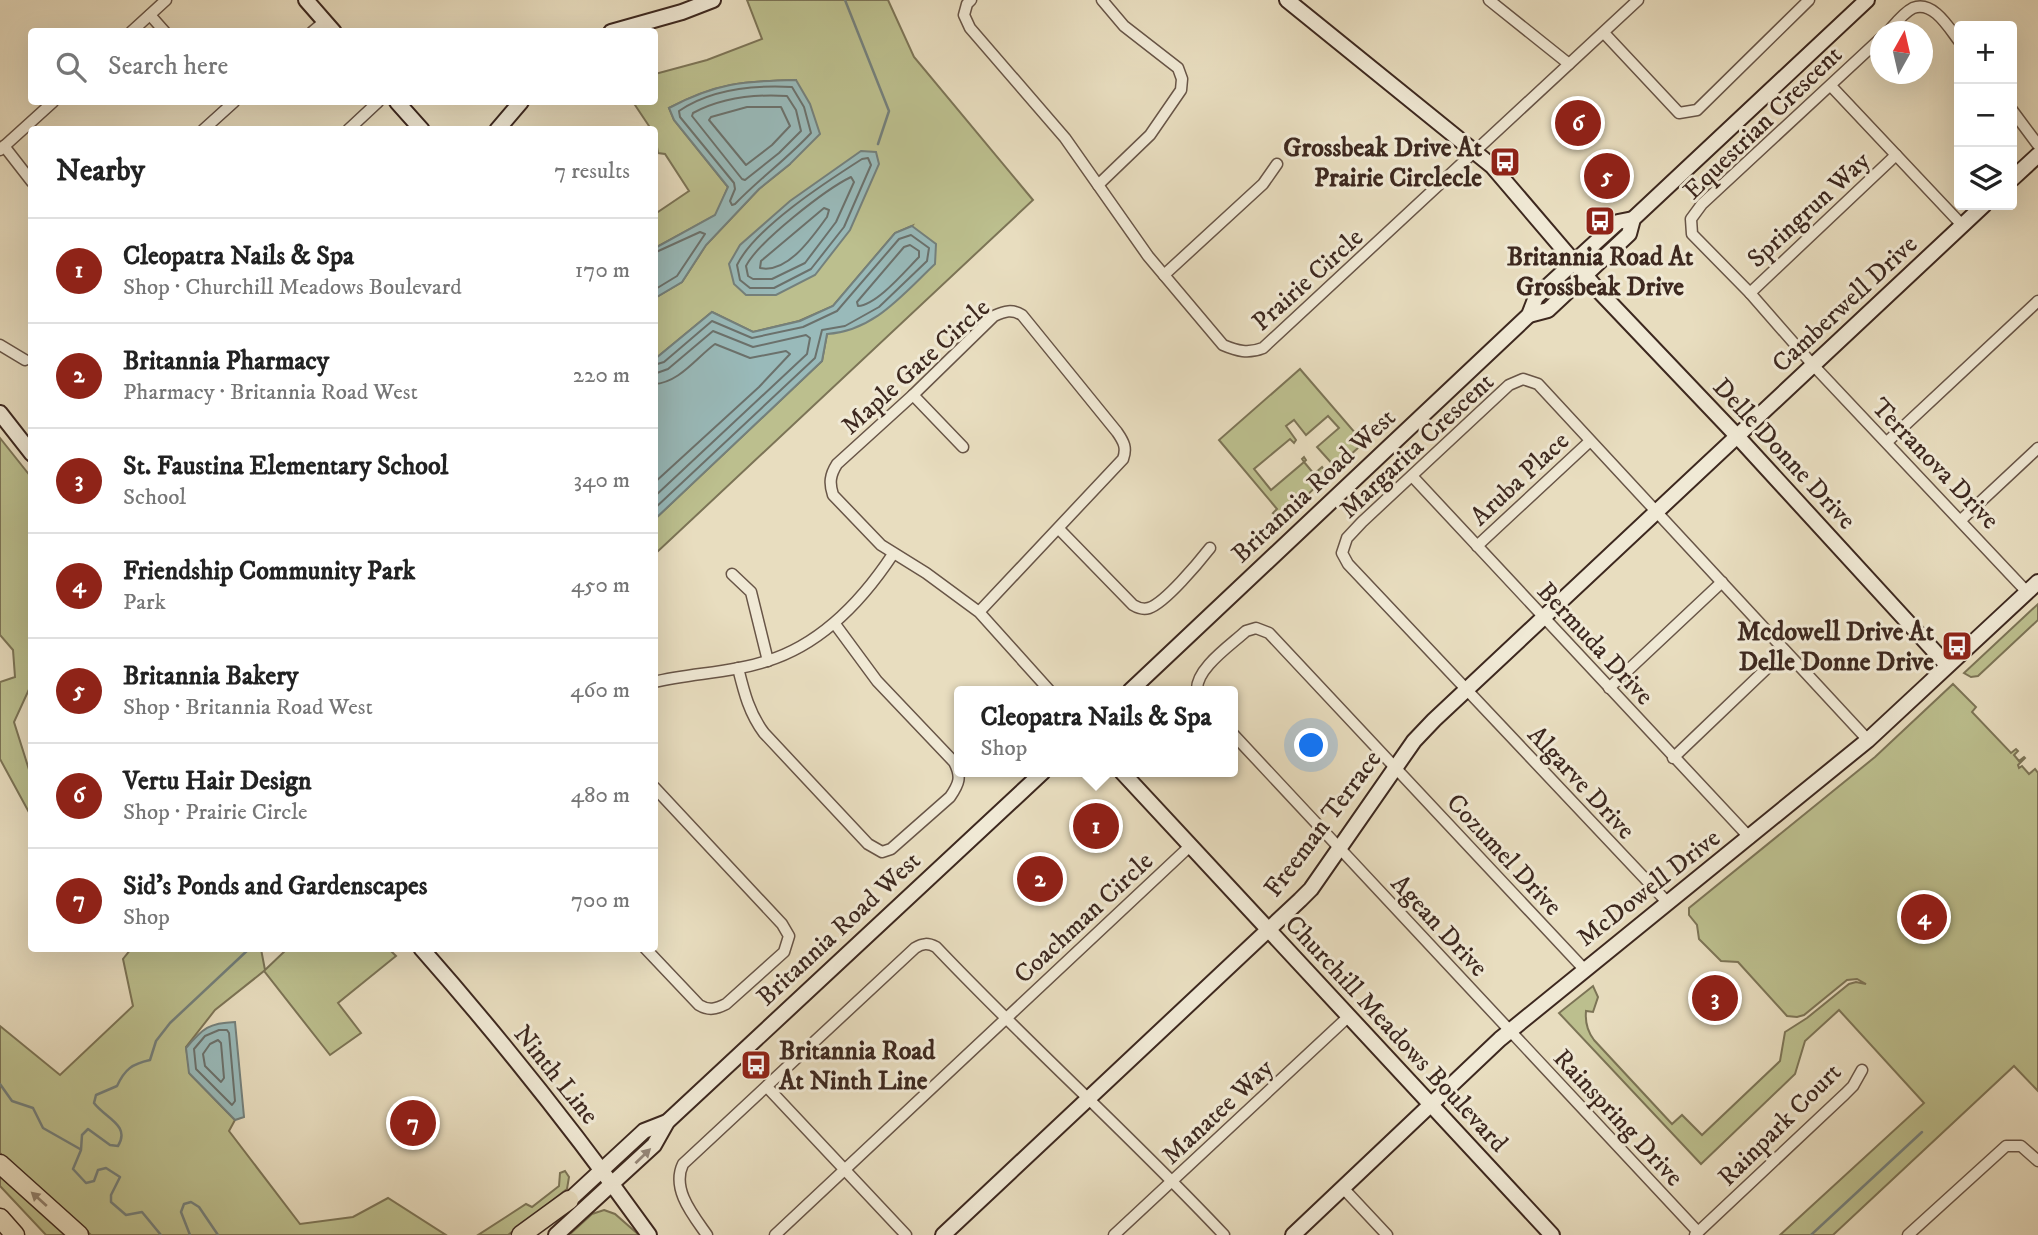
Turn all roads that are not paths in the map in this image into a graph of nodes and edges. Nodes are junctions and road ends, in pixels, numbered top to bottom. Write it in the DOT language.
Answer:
graph roads {
  1 [pos="166,0"];
  2 [pos="306,0"];
  3 [pos="713,0"];
  4 [pos="971,0"];
  5 [pos="1102,0"];
  6 [pos="1287,0"];
  7 [pos="1489,0"];
  8 [pos="1638,0"];
  9 [pos="1809,0"];
  10 [pos="1867,0"];
  11 [pos="150,15"];
  12 [pos="1899,21"];
  13 [pos="329,26"];
  14 [pos="135,28"];
  15 [pos="161,28"];
  16 [pos="625,28"];
  17 [pos="1604,33"];
  18 [pos="1954,34"];
  19 [pos="1870,49"];
  20 [pos="1569,64"];
  21 [pos="1831,86"];
  22 [pos="50,105"];
  23 [pos="228,105"];
  24 [pos="375,105"];
  25 [pos="400,105"];
  26 [pos="518,105"];
  27 [pos="2017,117"];
  28 [pos="207,126"];
  29 [pos="352,126"];
  30 [pos="418,126"];
  31 [pos="500,126"];
  32 [pos="2038,145"];
  33 [pos="2,148"];
  34 [pos="1476,152"];
  35 [pos="1896,155"];
  36 [pos="2038,155"];
  37 [pos="1277,164"];
  38 [pos="2017,174"];
  39 [pos="28,177"];
  40 [pos="1098,185"];
  41 [pos="1978,210"];
  42 [pos="1633,219"];
  43 [pos="1962,225"];
  44 [pos="1573,262"];
  45 [pos="1164,275"];
  46 [pos="1585,276"];
  47 [pos="1750,293"];
  48 [pos="2038,302"];
  49 [pos="1529,315"];
  50 [pos="0,345"];
  51 [pos="25,360"];
  52 [pos="1813,365"];
  53 [pos="913,395"];
  54 [pos="0,413"];
  55 [pos="1737,436"];
  56 [pos="1590,442"];
  57 [pos="1887,442"];
  58 [pos="963,447"];
  59 [pos="2038,448"];
  60 [pos="28,449"];
  61 [pos="1412,476"];
  62 [pos="1656,513"];
  63 [pos="1961,520"];
  64 [pos="1059,529"];
  65 [pos="1477,546"];
  66 [pos="1210,548"];
  67 [pos="893,554"];
  68 [pos="732,574"];
  69 [pos="1721,582"];
  70 [pos="2033,587"];
  71 [pos="979,612"];
  72 [pos="1544,617"];
  73 [pos="835,624"];
  74 [pos="1785,651"];
  75 [pos="768,661"];
  76 [pos="1947,665"];
  77 [pos="738,668"];
  78 [pos="658,681"];
  79 [pos="1046,686"];
  80 [pos="1135,686"];
  81 [pos="1197,686"];
  82 [pos="1609,688"];
  83 [pos="1466,690"];
  84 [pos="1238,738"];
  85 [pos="1868,740"];
  86 [pos="1673,758"];
  87 [pos="954,762"];
  88 [pos="1394,767"];
  89 [pos="960,777"];
  90 [pos="1038,777"];
  91 [pos="1126,777"];
  92 [pos="658,791"];
  93 [pos="1750,838"];
  94 [pos="1189,847"];
  95 [pos="1339,848"];
  96 [pos="1668,903"];
  97 [pos="1268,931"];
  98 [pos="424,952"];
  99 [pos="649,952"];
  100 [pos="1584,969"];
  101 [pos="1348,1017"];
  102 [pos="1005,1019"];
  103 [pos="1510,1030"];
  104 [pos="1862,1070"];
  105 [pos="767,1087"];
  106 [pos="1090,1099"];
  107 [pos="1431,1105"];
  108 [pos="667,1122"];
  109 [pos="2038,1161"];
  110 [pos="0,1164"];
  111 [pos="844,1169"];
  112 [pos="602,1170"];
  113 [pos="1173,1180"];
  114 [pos="612,1184"];
  115 [pos="1343,1188"];
  116 [pos="569,1200"];
  117 [pos="0,1218"];
  118 [pos="1696,1234"];
  119 [pos="15,1235"];
  120 [pos="79,1235"];
  121 [pos="521,1235"];
  122 [pos="531,1235"];
  123 [pos="556,1235"];
  124 [pos="649,1235"];
  125 [pos="707,1235"];
  126 [pos="775,1235"];
  127 [pos="906,1235"];
  128 [pos="943,1235"];
  129 [pos="1114,1235"];
  130 [pos="1224,1235"];
  131 [pos="1293,1235"];
  132 [pos="1387,1235"];
  133 [pos="1552,1235"];
  134 [pos="1908,1235"];
  1 -- 11 [label="street"];
  2 -- 13 [label="street"];
  3 -- 16 [label="street"];
  4 -- 40 [label="street, Prairie Circle"];
  5 -- 40 [label="street"];
  6 -- 34 [label="street, Delle Donne Drive"];
  7 -- 20 [label="street"];
  8 -- 17 [label="street, Prairie Circle"];
  9 -- 17 [label="street"];
  10 -- 42 [label="street, Britannia Road West"];
  11 -- 14 [label="street"];
  11 -- 15 [label="street"];
  12 -- 18 [label="street"];
  17 -- 20 [label="street, Prairie Circle"];
  19 -- 21 [label="street, Equestrian Crescent"];
  20 -- 34 [label="street, Prairie Circle"];
  21 -- 35 [label="street"];
  21 -- 47 [label="street, Equestrian Crescent"];
  22 -- 33 [label="street"];
  23 -- 28 [label="street"];
  24 -- 29 [label="street"];
  25 -- 30 [label="street"];
  26 -- 31 [label="street"];
  27 -- 32 [label="street"];
  33 -- 39 [label="street"];
  34 -- 44 [label="street, Delle Donne Drive"];
  34 -- 45 [label="street, Prairie Circle"];
  35 -- 43 [label="street"];
  35 -- 47 [label="street, Springrun Way"];
  36 -- 38 [label="street"];
  37 -- 45 [label="street"];
  40 -- 45 [label="street, Prairie Circle"];
  41 -- 43 [label="street, Camberwell Drive"];
  42 -- 44 [label="street, Britannia Road West"];
  42 -- 46 [label="street, Britannia Road West"];
  43 -- 52 [label="street, Camberwell Drive"];
  44 -- 46 [label="street, Delle Donne Drive"];
  44 -- 49 [label="street, Britannia Road West"];
  46 -- 49 [label="street, Britannia Road West"];
  46 -- 55 [label="street, Delle Donne Drive"];
  47 -- 52 [label="street, Equestrian Crescent"];
  48 -- 57 [label="street"];
  49 -- 80 [label="street, Britannia Road West"];
  50 -- 51 [label="street"];
  52 -- 55 [label="street, Camberwell Drive"];
  52 -- 57 [label="street, Terranova Drive"];
  53 -- 58 [label="street"];
  53 -- 64 [label="street, Maple Gate Circle"];
  53 -- 67 [label="street, Maple Gate Circle"];
  54 -- 60 [label="street"];
  55 -- 62 [label="street, Freeman Terrace"];
  55 -- 76 [label="street, Delle Donne Drive"];
  56 -- 61 [label="street, Margarita Crescent"];
  56 -- 62 [label="street, Margarita Crescent"];
  56 -- 65 [label="street, Aruba Place"];
  57 -- 63 [label="street, Terranova Drive"];
  59 -- 63 [label="street"];
  61 -- 65 [label="street, Bermuda Drive"];
  61 -- 83 [label="street, Margarita Crescent"];
  62 -- 69 [label="street"];
  62 -- 72 [label="street, Freeman Terrace"];
  63 -- 70 [label="street, Terranova Drive"];
  64 -- 66 [label="street"];
  64 -- 71 [label="street, Maple Gate Circle"];
  65 -- 72 [label="street, Bermuda Drive"];
  67 -- 71 [label="street, Maple Gate Circle"];
  67 -- 73 [label="street"];
  68 -- 75 [label="street"];
  69 -- 74 [label="street"];
  69 -- 82 [label="street"];
  70 -- 76 [label="street, McDowell Drive"];
  71 -- 79 [label="street, Maple Gate Circle"];
  72 -- 82 [label="street, Bermuda Drive"];
  72 -- 83 [label="street, Freeman Terrace"];
  73 -- 75 [label="street"];
  73 -- 87 [label="street"];
  74 -- 85 [label="street"];
  74 -- 86 [label="street"];
  75 -- 77 [label="street"];
  76 -- 85 [label="street, McDowell Drive"];
  77 -- 78 [label="street"];
  77 -- 89 [label="street"];
  81 -- 88 [label="street, Cozumel Drive"];
  82 -- 86 [label="street, Bermuda Drive"];
  83 -- 88 [label="street, Freeman Terrace"];
  83 -- 96 [label="street, Algarve Drive"];
  84 -- 95 [label="street, Agean Drive"];
  85 -- 93 [label="street, McDowell Drive"];
  86 -- 93 [label="street, Bermuda Drive"];
  88 -- 95 [label="street, Freeman Terrace"];
  88 -- 100 [label="street, Cozumel Drive"];
  90 -- 108 [label="street, Britannia Road West"];
  91 -- 94 [label="street, Churchill Meadows Boulevard"];
  92 -- 99 [label="street"];
  93 -- 96 [label="street, McDowell Drive"];
  94 -- 97 [label="street, Churchill Meadows Boulevard"];
  94 -- 102 [label="street, Coachman Circle"];
  95 -- 97 [label="street, Freeman Terrace"];
  95 -- 103 [label="street, Agean Drive"];
  96 -- 100 [label="street, McDowell Drive"];
  97 -- 101 [label="street, Churchill Meadows Boulevard"];
  97 -- 106 [label="street, Freeman Terrace"];
  98 -- 112 [label="street, Ninth Line"];
  100 -- 103 [label="street, McDowell Drive"];
  101 -- 107 [label="street, Churchill Meadows Boulevard"];
  101 -- 113 [label="street, Manatee Way"];
  102 -- 105 [label="street, Coachman Circle"];
  102 -- 106 [label="street"];
  102 -- 111 [label="street, Coachman Circle"];
  103 -- 107 [label="street, McDowell Drive"];
  103 -- 118 [label="street, Rainspring Drive"];
  104 -- 118 [label="street, Rainpark Court"];
  105 -- 111 [label="street"];
  105 -- 125 [label="street, Coachman Circle"];
  106 -- 113 [label="street"];
  106 -- 128 [label="street, Freeman Terrace"];
  107 -- 115 [label="street, McDowell Drive"];
  107 -- 133 [label="street, Churchill Meadows Boulevard"];
  108 -- 112 [label="street, Britannia Road West"];
  114 -- 108 [label="street, Britannia Road West, one-way"];
  109 -- 134 [label="street"];
  120 -- 110 [label="highway, one-way"];
  111 -- 126 [label="street, Coachman Circle"];
  111 -- 127 [label="street"];
  112 -- 114 [label="street, Ninth Line"];
  112 -- 116 [label="street, Britannia Road West"];
  113 -- 129 [label="street, Manatee Way"];
  113 -- 130 [label="street"];
  114 -- 123 [label="street, Britannia Road West"];
  114 -- 124 [label="street, Ninth Line"];
  115 -- 131 [label="street, McDowell Drive"];
  115 -- 132 [label="street"];
  116 -- 121 [label="highway"];
  116 -- 122 [label="street, Britannia Road West"];
  117 -- 119 [label="highway"];
}
